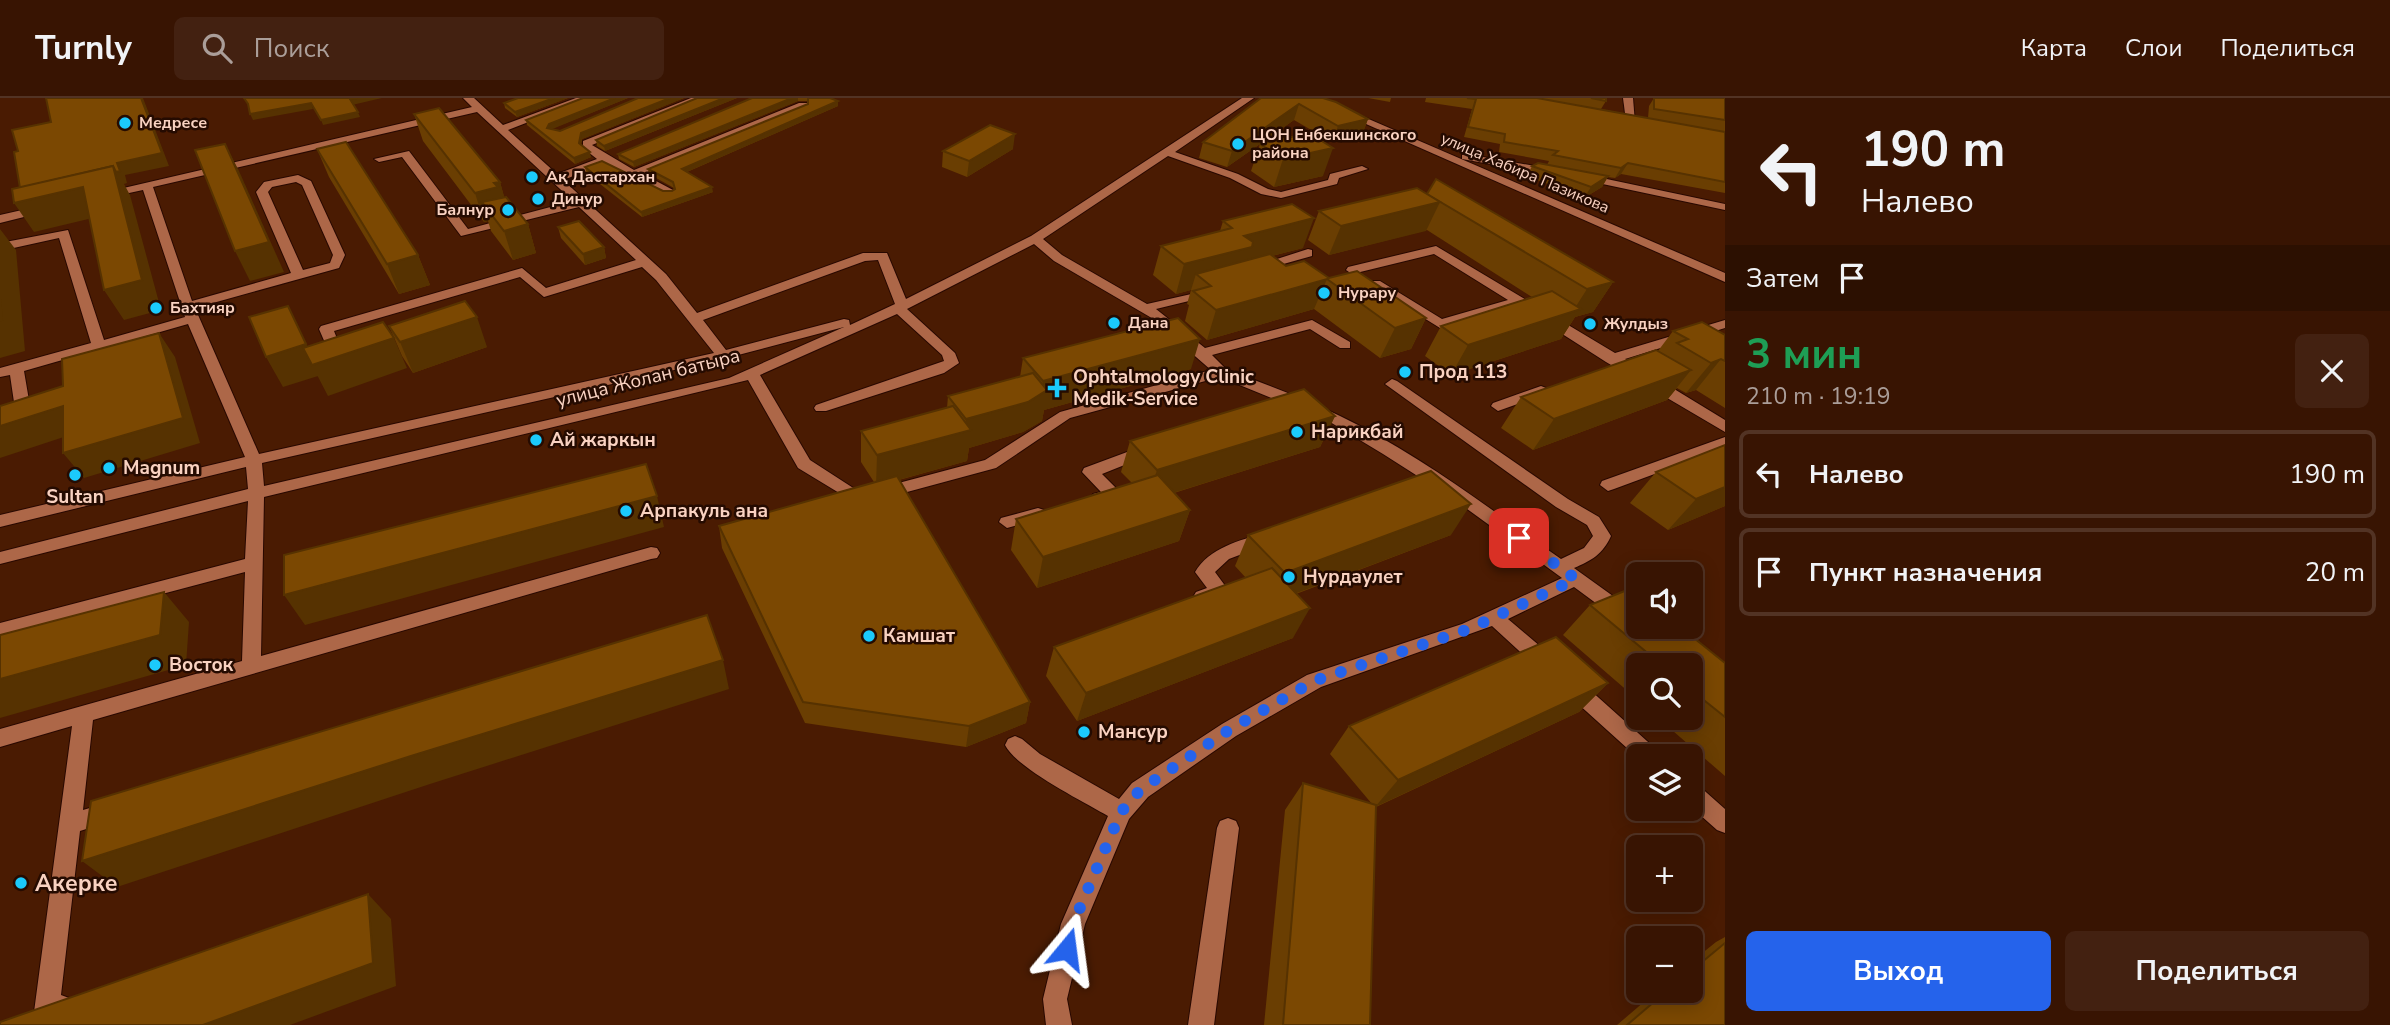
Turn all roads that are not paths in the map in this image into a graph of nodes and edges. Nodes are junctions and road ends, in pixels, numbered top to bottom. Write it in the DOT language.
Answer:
graph roads {
  1 [pos="468,98"];
  2 [pos="585,98"];
  3 [pos="700,98"];
  4 [pos="1249,98"];
  5 [pos="1311,98"];
  6 [pos="1628,98"];
  7 [pos="803,104"];
  8 [pos="477,109"];
  9 [pos="1617,119"];
  10 [pos="1631,121"];
  11 [pos="1644,123"];
  12 [pos="500,129"];
  13 [pos="1166,152"];
  14 [pos="1438,153"];
  15 [pos="618,155"];
  16 [pos="379,159"];
  17 [pos="606,160"];
  18 [pos="1362,169"];
  19 [pos="634,174"];
  20 [pos="554,179"];
  21 [pos="147,185"];
  22 [pos="669,192"];
  23 [pos="94,197"];
  24 [pos="580,203"];
  25 [pos="54,207"];
  26 [pos="1725,207"];
  27 [pos="0,219"];
  28 [pos="1035,239"];
  29 [pos="0,247"];
  30 [pos="1308,253"];
  31 [pos="644,261"];
  32 [pos="299,276"];
  33 [pos="1725,278"];
  34 [pos="1252,281"];
  35 [pos="1225,288"];
  36 [pos="1517,301"];
  37 [pos="897,308"];
  38 [pos="1145,308"];
  39 [pos="190,313"];
  40 [pos="694,319"];
  41 [pos="1725,324"];
  42 [pos="97,344"];
  43 [pos="1345,345"];
  44 [pos="349,353"];
  45 [pos="1202,353"];
  46 [pos="723,355"];
  47 [pos="1616,362"];
  48 [pos="16,368"];
  49 [pos="1220,372"];
  50 [pos="0,373"];
  51 [pos="1596,373"];
  52 [pos="752,374"];
  53 [pos="1392,384"];
  54 [pos="1559,385"];
  55 [pos="1300,404"];
  56 [pos="1498,406"];
  57 [pos="821,408"];
  58 [pos="1275,412"];
  59 [pos="0,419"];
  60 [pos="1725,427"];
  61 [pos="1725,442"];
  62 [pos="1163,445"];
  63 [pos="254,460"];
  64 [pos="1433,478"];
  65 [pos="1608,485"];
  66 [pos="1407,488"];
  67 [pos="256,493"];
  68 [pos="1087,501"];
  69 [pos="1060,508"];
  70 [pos="0,521"];
  71 [pos="1007,523"];
  72 [pos="1276,535"];
  73 [pos="651,553"];
  74 [pos="0,558"];
  75 [pos="254,563"];
  76 [pos="1567,573"];
  77 [pos="1183,604"];
  78 [pos="1626,616"];
  79 [pos="1494,617"];
  80 [pos="0,630"];
  81 [pos="251,665"];
  82 [pos="84,714"];
  83 [pos="0,738"];
  84 [pos="1637,744"];
  85 [pos="1015,746"];
  86 [pos="1703,804"];
  87 [pos="123,808"];
  88 [pos="1121,812"];
  89 [pos="1725,823"];
  90 [pos="70,824"];
  91 [pos="1228,828"];
  92 [pos="85,999"];
  93 [pos="1059,1025"];
  94 [pos="1201,1025"];
  1 -- 8 [label="street"];
  2 -- 12 [label="street"];
  3 -- 17 [label="street"];
  4 -- 13 [label="street, улица Жолан батыра"];
  5 -- 14 [label="street, улица Хабира Пазикова"];
  6 -- 10 [label="street"];
  7 -- 19 [label="street"];
  8 -- 12 [label="street"];
  8 -- 21 [label="street"];
  9 -- 10 [label="street"];
  10 -- 11 [label="street"];
  12 -- 20 [label="street"];
  13 -- 18 [label="street"];
  13 -- 28 [label="street, улица Жолан батыра"];
  14 -- 26 [label="street"];
  14 -- 33 [label="street, улица Хабира Пазикова"];
  15 -- 17 [label="street"];
  16 -- 24 [label="street"];
  17 -- 19 [label="street"];
  17 -- 20 [label="street"];
  19 -- 22 [label="street"];
  20 -- 24 [label="street"];
  21 -- 23 [label="street"];
  21 -- 39 [label="street"];
  24 -- 31 [label="street"];
  25 -- 27 [label="street"];
  28 -- 37 [label="street, улица Жолан батыра"];
  28 -- 38 [label="street"];
  29 -- 42 [label="street"];
  30 -- 34 [label="street"];
  31 -- 40 [label="street"];
  31 -- 44 [label="street"];
  32 -- 32 [label="street"];
  32 -- 39 [label="street"];
  35 -- 38 [label="street"];
  36 -- 36 [label="street"];
  36 -- 47 [label="street"];
  37 -- 40 [label="street"];
  37 -- 46 [label="street"];
  37 -- 52 [label="street, улица Жолан батыра"];
  37 -- 57 [label="street"];
  38 -- 45 [label="street"];
  39 -- 42 [label="street"];
  39 -- 63 [label="street"];
  40 -- 46 [label="street"];
  41 -- 47 [label="street"];
  42 -- 48 [label="street"];
  43 -- 45 [label="street"];
  45 -- 49 [label="street"];
  46 -- 63 [label="street"];
  47 -- 51 [label="street"];
  47 -- 60 [label="street"];
  48 -- 50 [label="street"];
  48 -- 59 [label="street"];
  49 -- 52 [label="street"];
  49 -- 55 [label="street"];
  52 -- 67 [label="street, улица Жолан батыра"];
  53 -- 76 [label="street"];
  54 -- 56 [label="street"];
  55 -- 58 [label="street"];
  55 -- 64 [label="street"];
  61 -- 65 [label="street"];
  62 -- 68 [label="street"];
  63 -- 67 [label="street"];
  63 -- 70 [label="street"];
  64 -- 66 [label="street"];
  64 -- 76 [label="street"];
  67 -- 74 [label="street, улица Жолан батыра"];
  67 -- 75 [label="street"];
  69 -- 71 [label="street"];
  72 -- 77 [label="street"];
  73 -- 81 [label="street"];
  75 -- 80 [label="street"];
  75 -- 81 [label="street"];
  76 -- 78 [label="street"];
  76 -- 79 [label="street"];
  79 -- 84 [label="street"];
  79 -- 88 [label="street"];
  81 -- 82 [label="street"];
  82 -- 83 [label="street"];
  82 -- 90 [label="street"];
  85 -- 88 [label="street"];
  86 -- 89 [label="street"];
  87 -- 90 [label="street"];
  88 -- 93 [label="street"];
  90 -- 92 [label="street"];
  91 -- 94 [label="street"];
}
